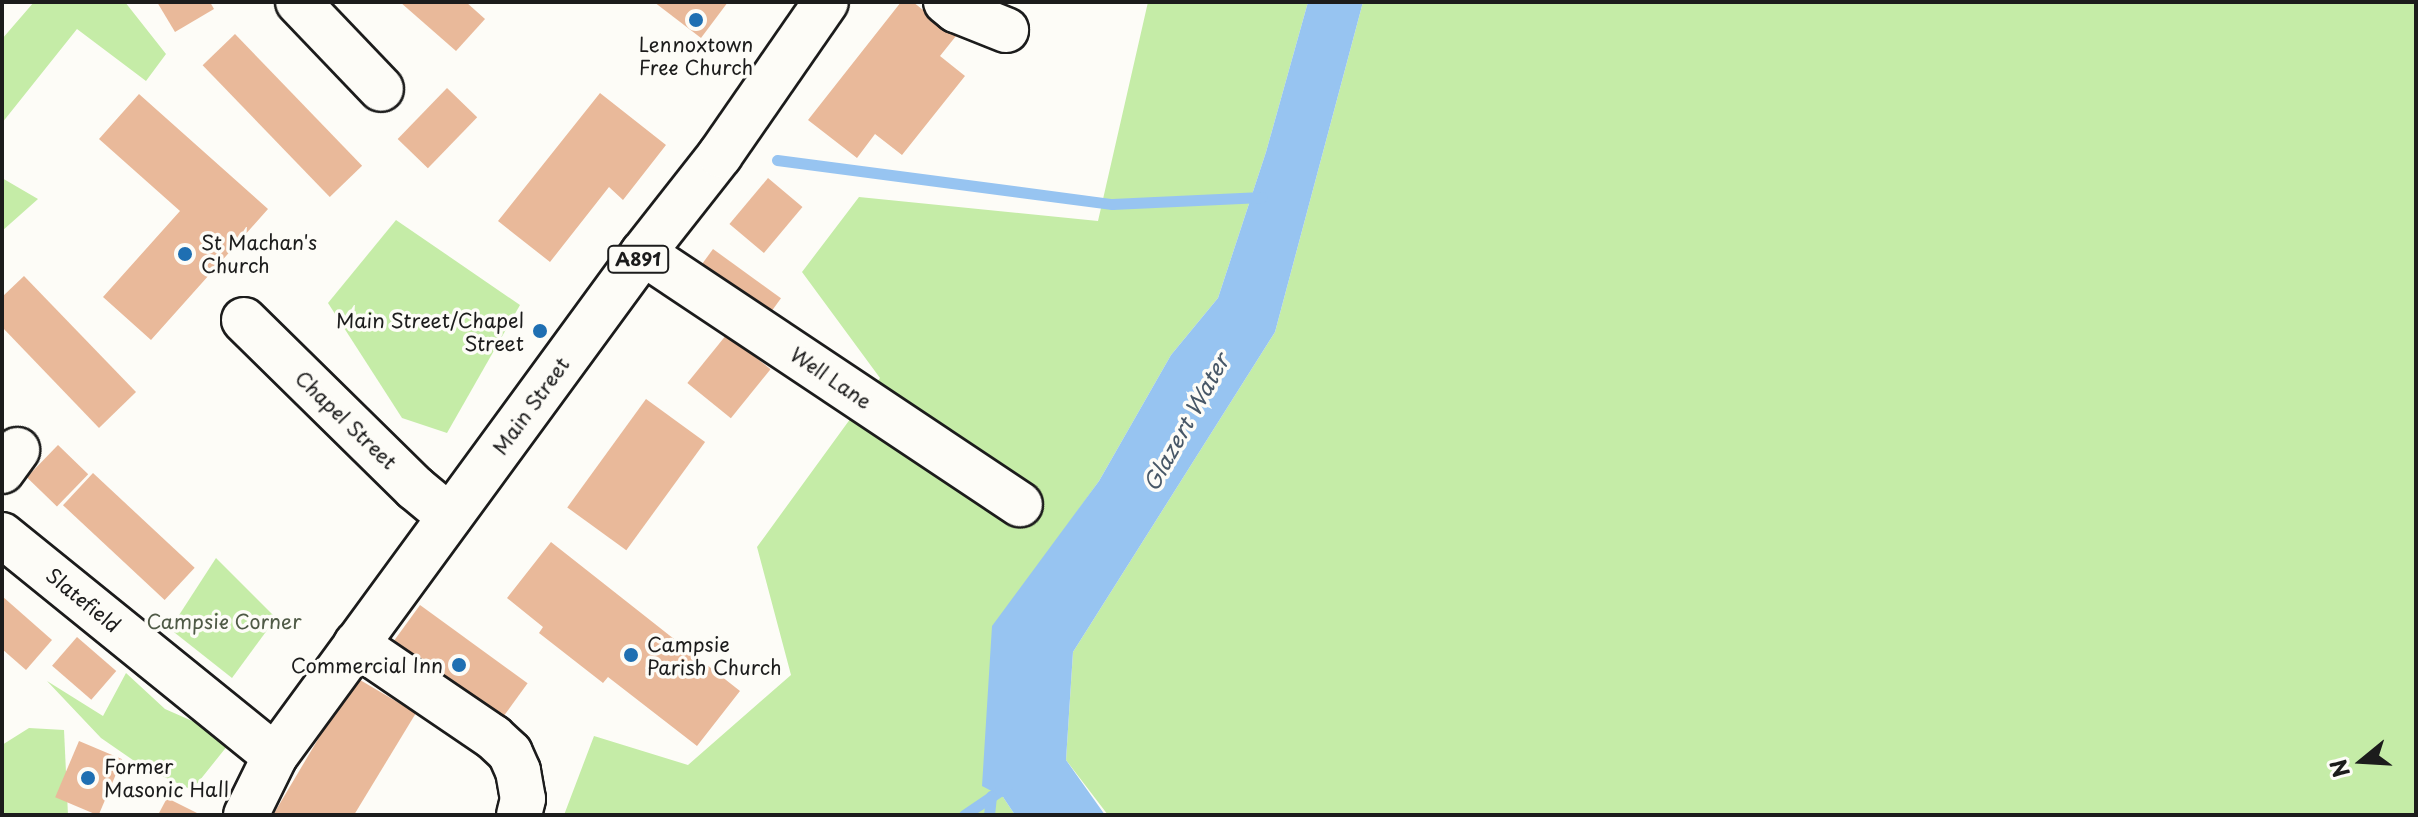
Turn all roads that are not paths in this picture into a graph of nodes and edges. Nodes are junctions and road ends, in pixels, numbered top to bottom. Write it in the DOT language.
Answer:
graph roads {
  1 [pos="298,2"];
  2 [pos="826,2"];
  3 [pos="946,2"];
  4 [pos="1006,30"];
  5 [pos="381,89"];
  6 [pos="643,253"];
  7 [pos="244,320"];
  8 [pos="1020,504"];
  9 [pos="450,517"];
  10 [pos="2,535"];
  11 [pos="356,644"];
  12 [pos="275,756"];
  13 [pos="246,815"];
  14 [pos="519,815"];
  1 -- 5 [label="main road"];
  2 -- 6 [label="main road, Main Street / A891"];
  3 -- 4 [label="main road"];
  6 -- 8 [label="main road, Well Lane"];
  6 -- 9 [label="main road, Main Street / A891"];
  7 -- 9 [label="main road, Chapel Street"];
  9 -- 11 [label="main road, Main Street / A891"];
  10 -- 12 [label="main road, Slatefield"];
  11 -- 12 [label="main road, Main Street / A891"];
  11 -- 14 [label="main road"];
  12 -- 13 [label="main road, Main Street / A891"];
}
